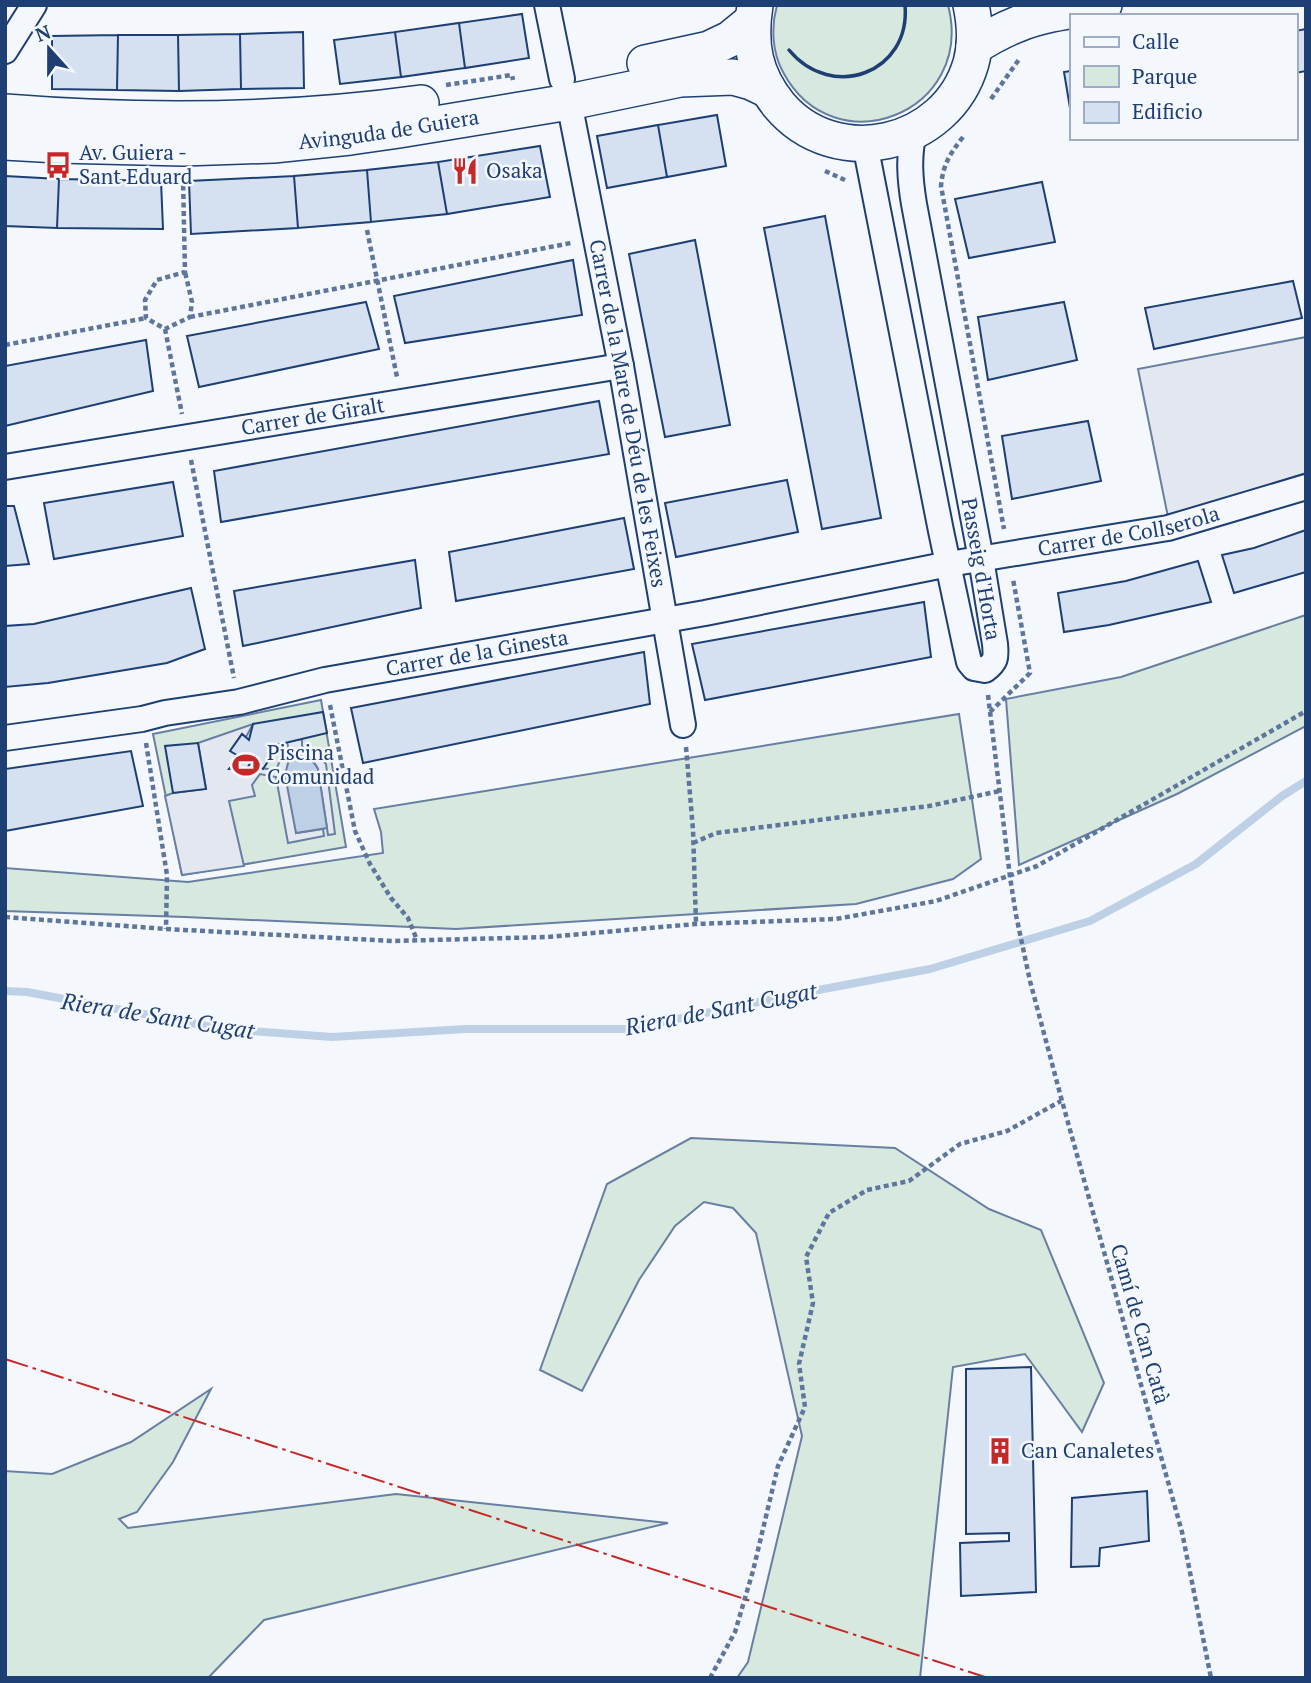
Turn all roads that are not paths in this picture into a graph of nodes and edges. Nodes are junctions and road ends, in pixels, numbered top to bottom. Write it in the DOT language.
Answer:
graph roads {
  1 [pos="547,5"];
  2 [pos="971,5"];
  3 [pos="1104,5"];
  4 [pos="26,7"];
  5 [pos="754,13"];
  6 [pos="974,47"];
  7 [pos="5,51"];
  8 [pos="768,90"];
  9 [pos="566,91"];
  10 [pos="5,112"];
  11 [pos="914,132"];
  12 [pos="5,142"];
  13 [pos="865,144"];
  14 [pos="621,366"];
  15 [pos="5,467"];
  16 [pos="1306,487"];
  17 [pos="981,559"];
  18 [pos="948,564"];
  19 [pos="666,620"];
  20 [pos="685,733"];
  21 [pos="5,738"];
  1 -- 9 [label="street, Carrer de la Mare de Déu de les Feixes"];
  2 -- 6 [label="main road"];
  3 -- 6 [label="main road"];
  4 -- 7 [label="street"];
  5 -- 8 [label="main road"];
  5 -- 9 [label="main road, Avinguda de Guiera"];
  6 -- 11 [label="main road"];
  8 -- 9 [label="main road, Avinguda de Guiera"];
  8 -- 13 [label="main road"];
  9 -- 10 [label="main road, Avinguda de Guiera"];
  9 -- 12 [label="main road, Avinguda de Guiera"];
  9 -- 14 [label="street, Carrer de la Mare de Déu de les Feixes"];
  11 -- 13 [label="main road"];
  11 -- 17 [label="street, Passeig d'Horta"];
  13 -- 18 [label="street, Passeig d'Horta"];
  14 -- 15 [label="street, Carrer de Giralt"];
  14 -- 19 [label="street, Carrer de la Mare de Déu de les Feixes"];
  16 -- 17 [label="street, Carrer de Collserola"];
  17 -- 18 [label="street, Carrer de Collserola"];
  17 -- 18 [label="street, Passeig d'Horta"];
  18 -- 19 [label="street, Carrer de la Ginesta"];
  19 -- 20 [label="street, Carrer de la Mare de Déu de les Feixes"];
  19 -- 21 [label="street, Carrer de la Ginesta"];
}
